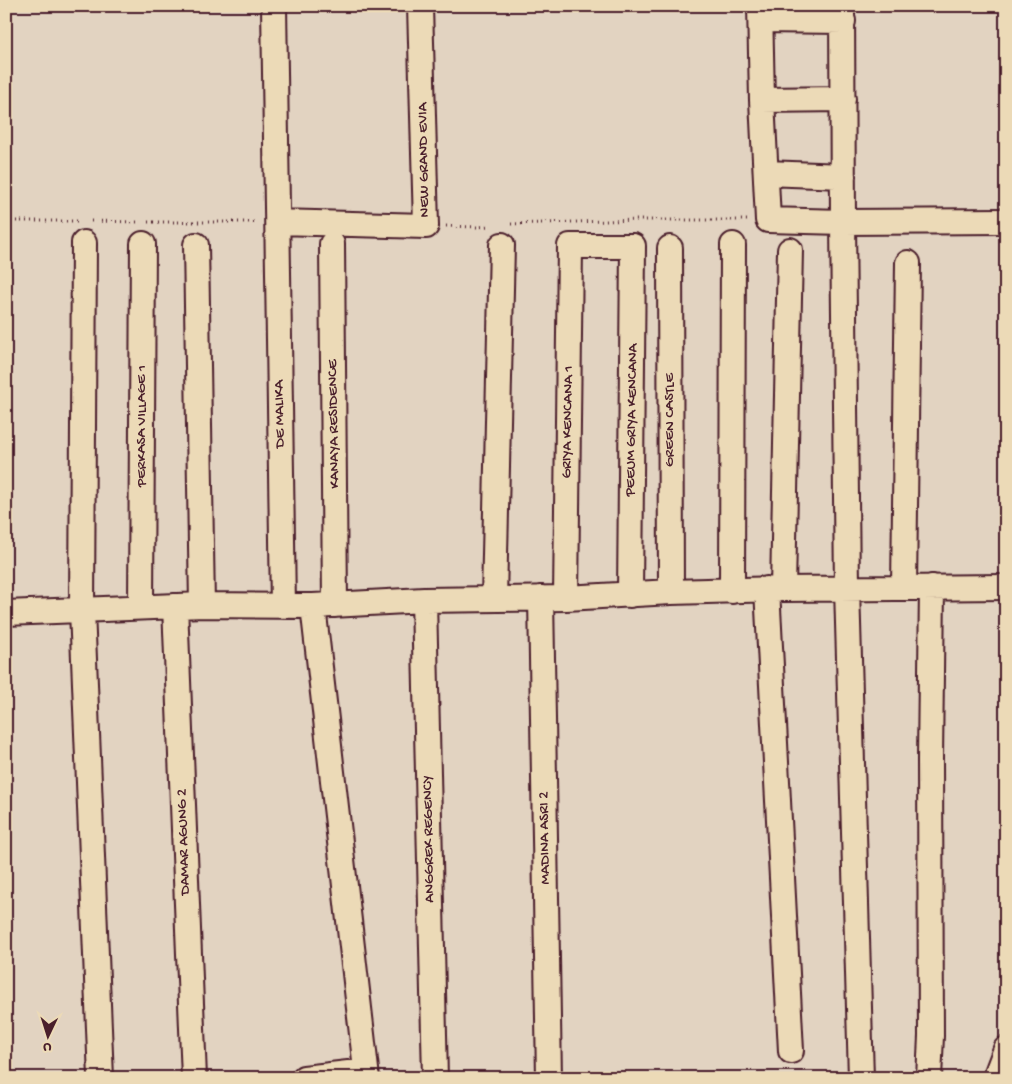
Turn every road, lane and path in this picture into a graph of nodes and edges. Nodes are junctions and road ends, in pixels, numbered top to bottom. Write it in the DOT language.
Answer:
graph roads {
  1 [pos="274,6"];
  2 [pos="420,6"];
  3 [pos="761,13"];
  4 [pos="842,14"];
  5 [pos="843,99"];
  6 [pos="762,100"];
  7 [pos="766,173"];
  8 [pos="843,176"];
  9 [pos="1006,221"];
  10 [pos="278,222"];
  11 [pos="843,222"];
  12 [pos="84,243"];
  13 [pos="143,244"];
  14 [pos="332,244"];
  15 [pos="196,245"];
  16 [pos="502,245"];
  17 [pos="733,245"];
  18 [pos="570,246"];
  19 [pos="670,248"];
  20 [pos="790,250"];
  21 [pos="908,264"];
  22 [pos="932,586"];
  23 [pos="1006,586"];
  24 [pos="848,588"];
  25 [pos="904,588"];
  26 [pos="775,589"];
  27 [pos="732,591"];
  28 [pos="671,592"];
  29 [pos="630,594"];
  30 [pos="541,598"];
  31 [pos="566,598"];
  32 [pos="494,599"];
  33 [pos="424,600"];
  34 [pos="202,605"];
  35 [pos="174,606"];
  36 [pos="283,606"];
  37 [pos="324,606"];
  38 [pos="141,607"];
  39 [pos="82,610"];
  40 [pos="6,613"];
  41 [pos="1006,1049"];
  42 [pos="792,1051"];
  43 [pos="366,1074"];
  44 [pos="101,1078"];
  45 [pos="194,1078"];
  46 [pos="304,1078"];
  47 [pos="435,1078"];
  48 [pos="549,1078"];
  49 [pos="861,1078"];
  50 [pos="929,1078"];
  51 [pos="995,1078"];
  1 -- 10 [label="street, DE MALIKA"];
  2 -- 10 [label="street, NEW GRAND EVIA"];
  3 -- 4 [label="street"];
  3 -- 6 [label="street"];
  4 -- 5 [label="street"];
  5 -- 6 [label="street"];
  5 -- 8 [label="street"];
  6 -- 7 [label="street"];
  7 -- 8 [label="street"];
  7 -- 11 [label="street"];
  8 -- 11 [label="street"];
  9 -- 11 [label="street"];
  10 -- 36 [label="street, DE MALIKA"];
  11 -- 24 [label="street"];
  12 -- 39 [label="street"];
  13 -- 38 [label="street, PERKASA VILLAGE 1"];
  14 -- 37 [label="street, KANAYA RESIDENCE"];
  15 -- 34 [label="street"];
  16 -- 32 [label="street"];
  17 -- 27 [label="street"];
  18 -- 29 [label="street, PEEUM GRIYA KENCANA"];
  18 -- 31 [label="street, GRIYA KENCANA 1"];
  19 -- 28 [label="street, GREEN CASTLE"];
  20 -- 26 [label="street"];
  21 -- 25 [label="street"];
  22 -- 23 [label="street"];
  22 -- 25 [label="street"];
  22 -- 50 [label="street"];
  24 -- 25 [label="street"];
  24 -- 26 [label="street"];
  24 -- 49 [label="street"];
  26 -- 27 [label="street"];
  26 -- 42 [label="street"];
  27 -- 28 [label="street"];
  28 -- 29 [label="street"];
  29 -- 31 [label="street"];
  30 -- 31 [label="street"];
  30 -- 32 [label="street"];
  30 -- 48 [label="street, MADINA ASRI 2"];
  32 -- 33 [label="street"];
  33 -- 37 [label="street"];
  33 -- 47 [label="street, ANGGREK REGENCY"];
  34 -- 35 [label="street"];
  34 -- 36 [label="street"];
  35 -- 38 [label="street"];
  35 -- 45 [label="street, DAMAR AGUNG 2"];
  36 -- 37 [label="street"];
  37 -- 43 [label="street, KANAYA RESIDENCE"];
  38 -- 39 [label="street"];
  39 -- 40 [label="street"];
  39 -- 44 [label="street"];
  41 -- 51 [label="street"];
  43 -- 46 [label="street"];
}
